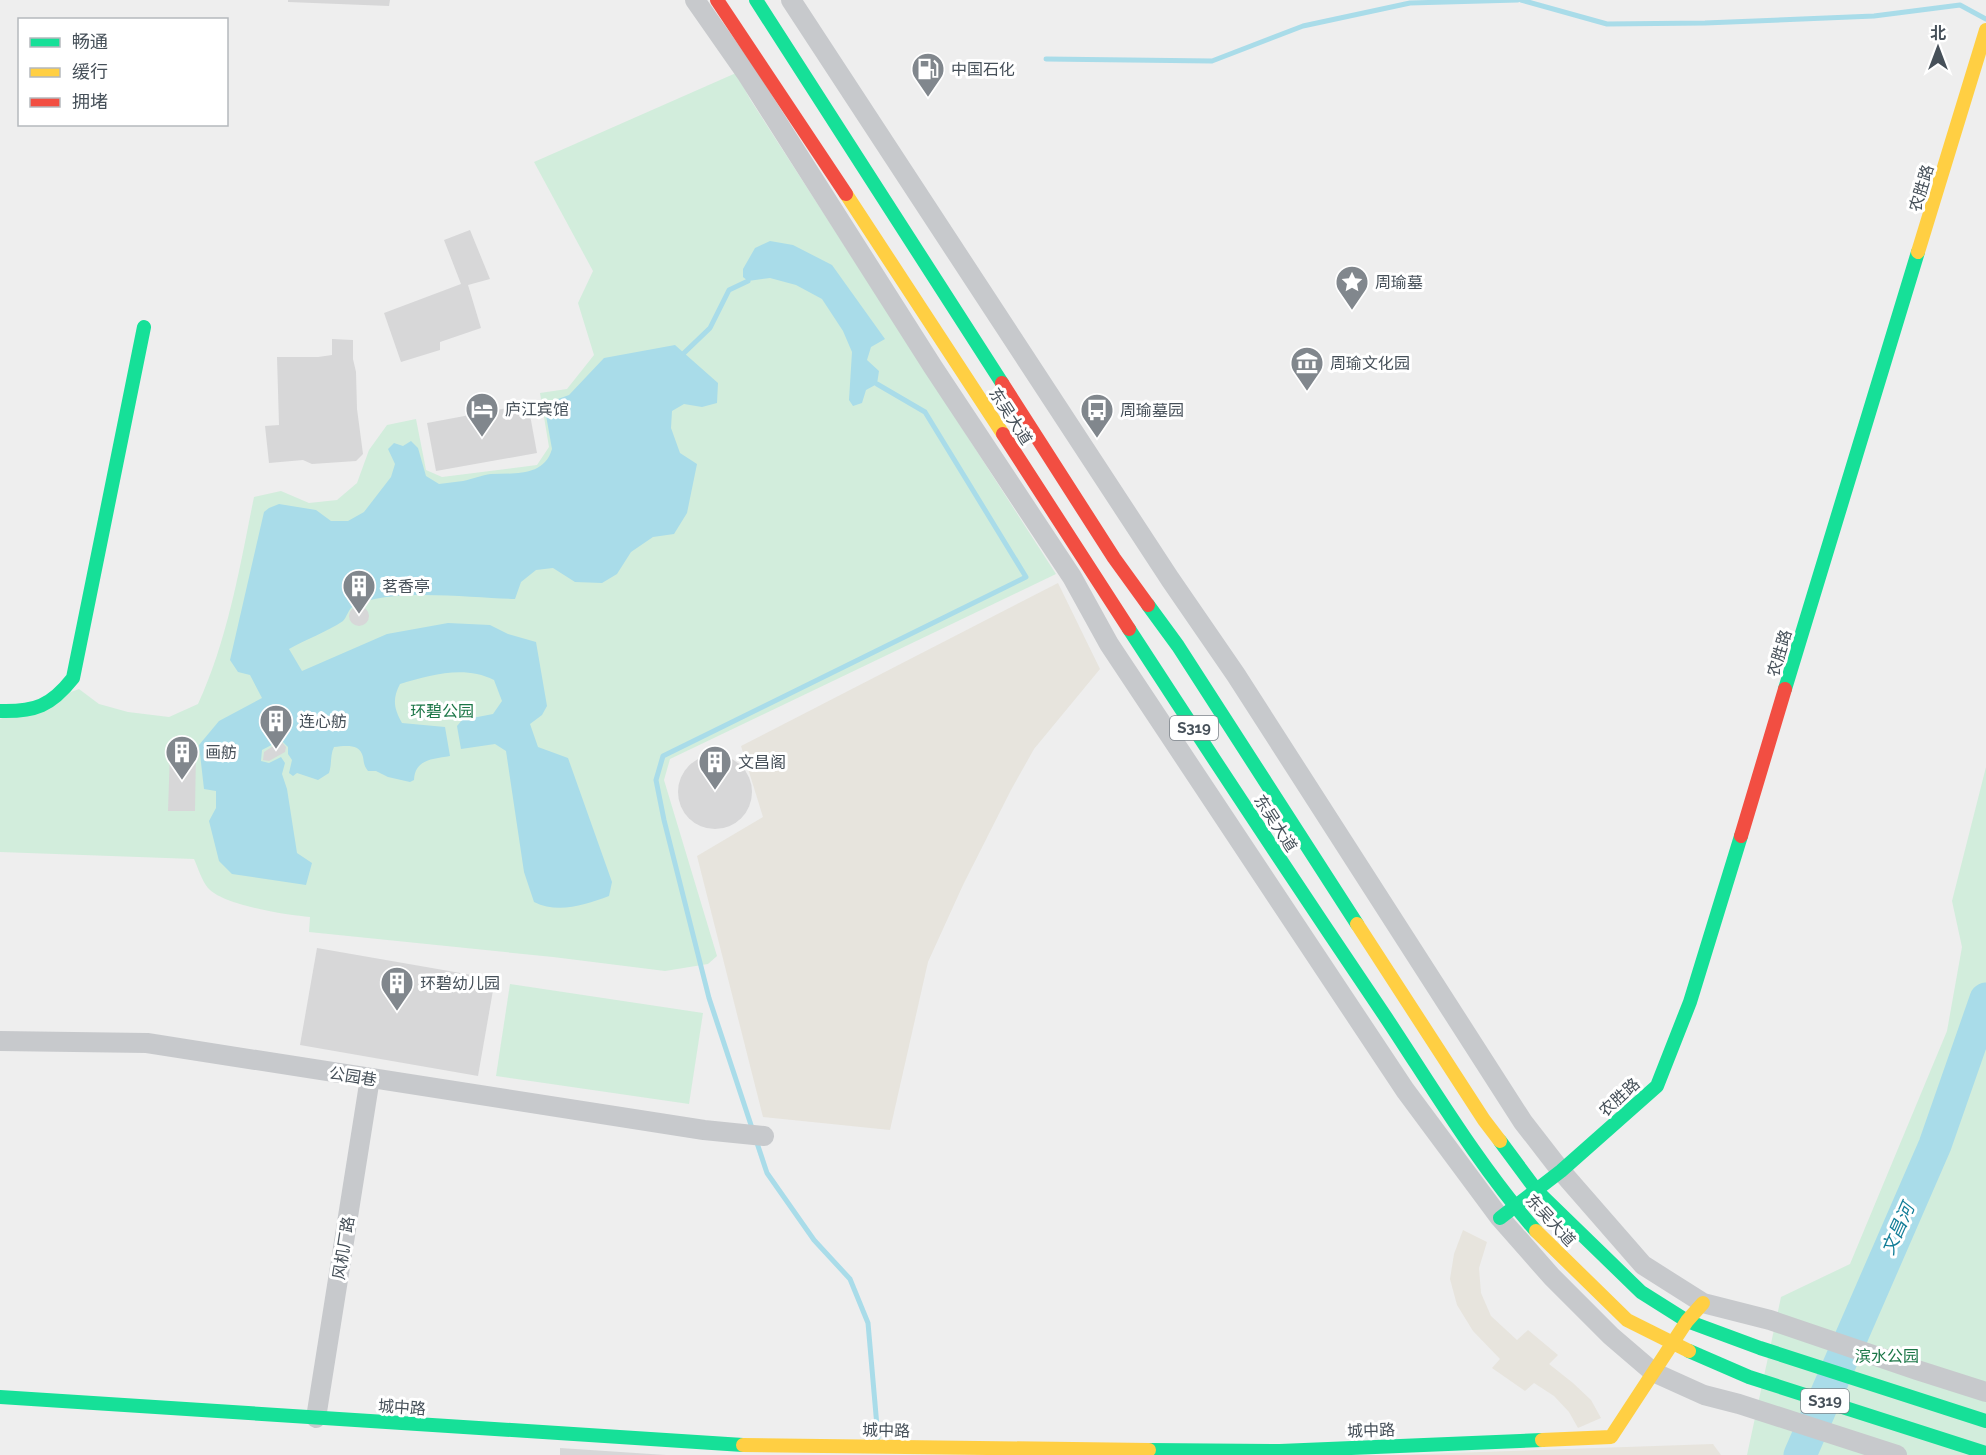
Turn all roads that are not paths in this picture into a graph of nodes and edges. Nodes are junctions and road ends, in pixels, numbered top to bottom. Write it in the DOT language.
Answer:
graph roads {
  1 [pos="695,0"];
  2 [pos="717,0"];
  3 [pos="756,0"];
  4 [pos="792,0"];
  5 [pos="1985,34"];
  6 [pos="144,327"];
  7 [pos="0,711"];
  8 [pos="0,1041"];
  9 [pos="370,1078"];
  10 [pos="764,1136"];
  11 [pos="1561,1171"];
  12 [pos="1537,1191"];
  13 [pos="1507,1212"];
  14 [pos="1702,1303"];
  15 [pos="1687,1321"];
  16 [pos="1672,1344"];
  17 [pos="1653,1372"];
  18 [pos="1986,1392"];
  19 [pos="0,1397"];
  20 [pos="316,1418"];
  21 [pos="1986,1421"];
  22 [pos="1986,1453"];
  23 [pos="1894,1454"];
  1 -- 13 [label="street"];
  2 -- 13 [label="main road, 东吴大道 / S319"];
  3 -- 12 [label="main road, 东吴大道 / S319"];
  4 -- 11 [label="street"];
  5 -- 11 [label="main road, 农胜路"];
  6 -- 7 [label="main road"];
  8 -- 9 [label="street, 公园巷"];
  9 -- 10 [label="street, 公园巷"];
  9 -- 20 [label="street, 风机厂路"];
  11 -- 12 [label="main road, 农胜路"];
  11 -- 14 [label="street"];
  12 -- 13 [label="main road, 农胜路"];
  12 -- 15 [label="main road, 东吴大道 / S319"];
  13 -- 16 [label="main road, 东吴大道 / S319"];
  13 -- 17 [label="street"];
  14 -- 15 [label="main road, 城中路"];
  14 -- 18 [label="street"];
  15 -- 16 [label="main road, 城中路"];
  15 -- 21 [label="main road, 东吴大道 / S319"];
  16 -- 17 [label="main road, 城中路"];
  16 -- 22 [label="main road, 东吴大道 / S319"];
  17 -- 20 [label="main road, 城中路"];
  17 -- 23 [label="street"];
  19 -- 20 [label="main road, 城中路"];
}
